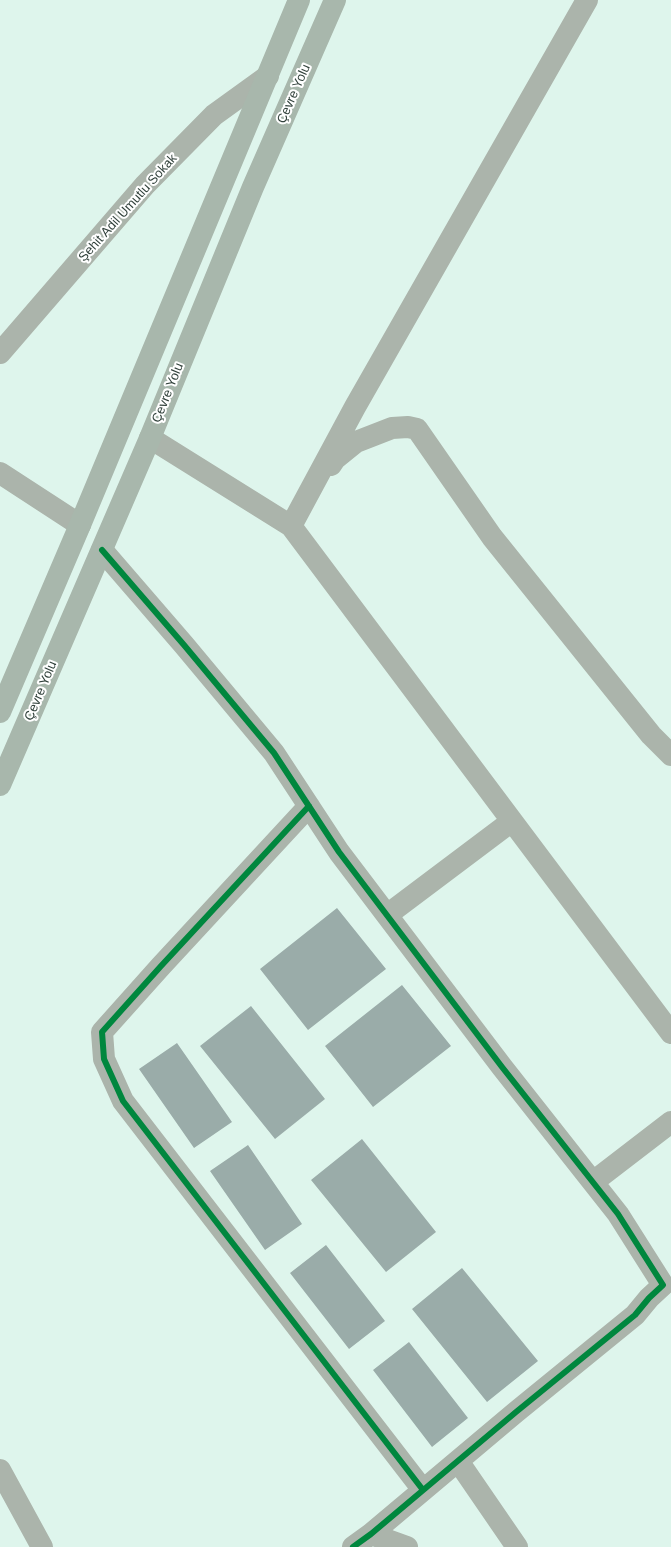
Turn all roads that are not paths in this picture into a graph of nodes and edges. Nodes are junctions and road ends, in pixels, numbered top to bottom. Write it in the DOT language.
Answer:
graph roads {
  1 [pos="299,0"];
  2 [pos="335,0"];
  3 [pos="587,0"];
  4 [pos="268,76"];
  5 [pos="0,352"];
  6 [pos="150,438"];
  7 [pos="0,474"];
  8 [pos="80,525"];
  9 [pos="291,526"];
  10 [pos="102,550"];
  11 [pos="0,712"];
  12 [pos="671,755"];
  13 [pos="0,785"];
  14 [pos="309,806"];
  15 [pos="512,821"];
  16 [pos="387,915"];
  17 [pos="671,1033"];
  18 [pos="671,1122"];
  19 [pos="593,1182"];
  20 [pos="667,1290"];
  21 [pos="458,1461"];
  22 [pos="0,1470"];
  23 [pos="423,1490"];
  24 [pos="370,1534"];
  25 [pos="42,1547"];
  26 [pos="353,1547"];
  27 [pos="407,1547"];
  28 [pos="516,1547"];
  1 -- 4 [label="main road"];
  2 -- 6 [label="main road, Çevre Yolu"];
  3 -- 9 [label="street"];
  4 -- 5 [label="street, Şehit Adil Umutlu Sokak"];
  4 -- 8 [label="main road"];
  6 -- 9 [label="street"];
  6 -- 10 [label="main road, Çevre Yolu"];
  7 -- 8 [label="street"];
  8 -- 11 [label="main road"];
  9 -- 12 [label="street"];
  9 -- 15 [label="street"];
  10 -- 13 [label="main road, Çevre Yolu"];
  10 -- 14 [label="street"];
  14 -- 16 [label="street"];
  14 -- 23 [label="street"];
  15 -- 16 [label="street"];
  15 -- 17 [label="street"];
  16 -- 19 [label="street"];
  18 -- 19 [label="street"];
  19 -- 20 [label="street"];
  20 -- 21 [label="street"];
  21 -- 23 [label="street"];
  21 -- 28 [label="street"];
  22 -- 25 [label="street"];
  23 -- 24 [label="street"];
  24 -- 26 [label="street"];
  24 -- 27 [label="street"];
}
